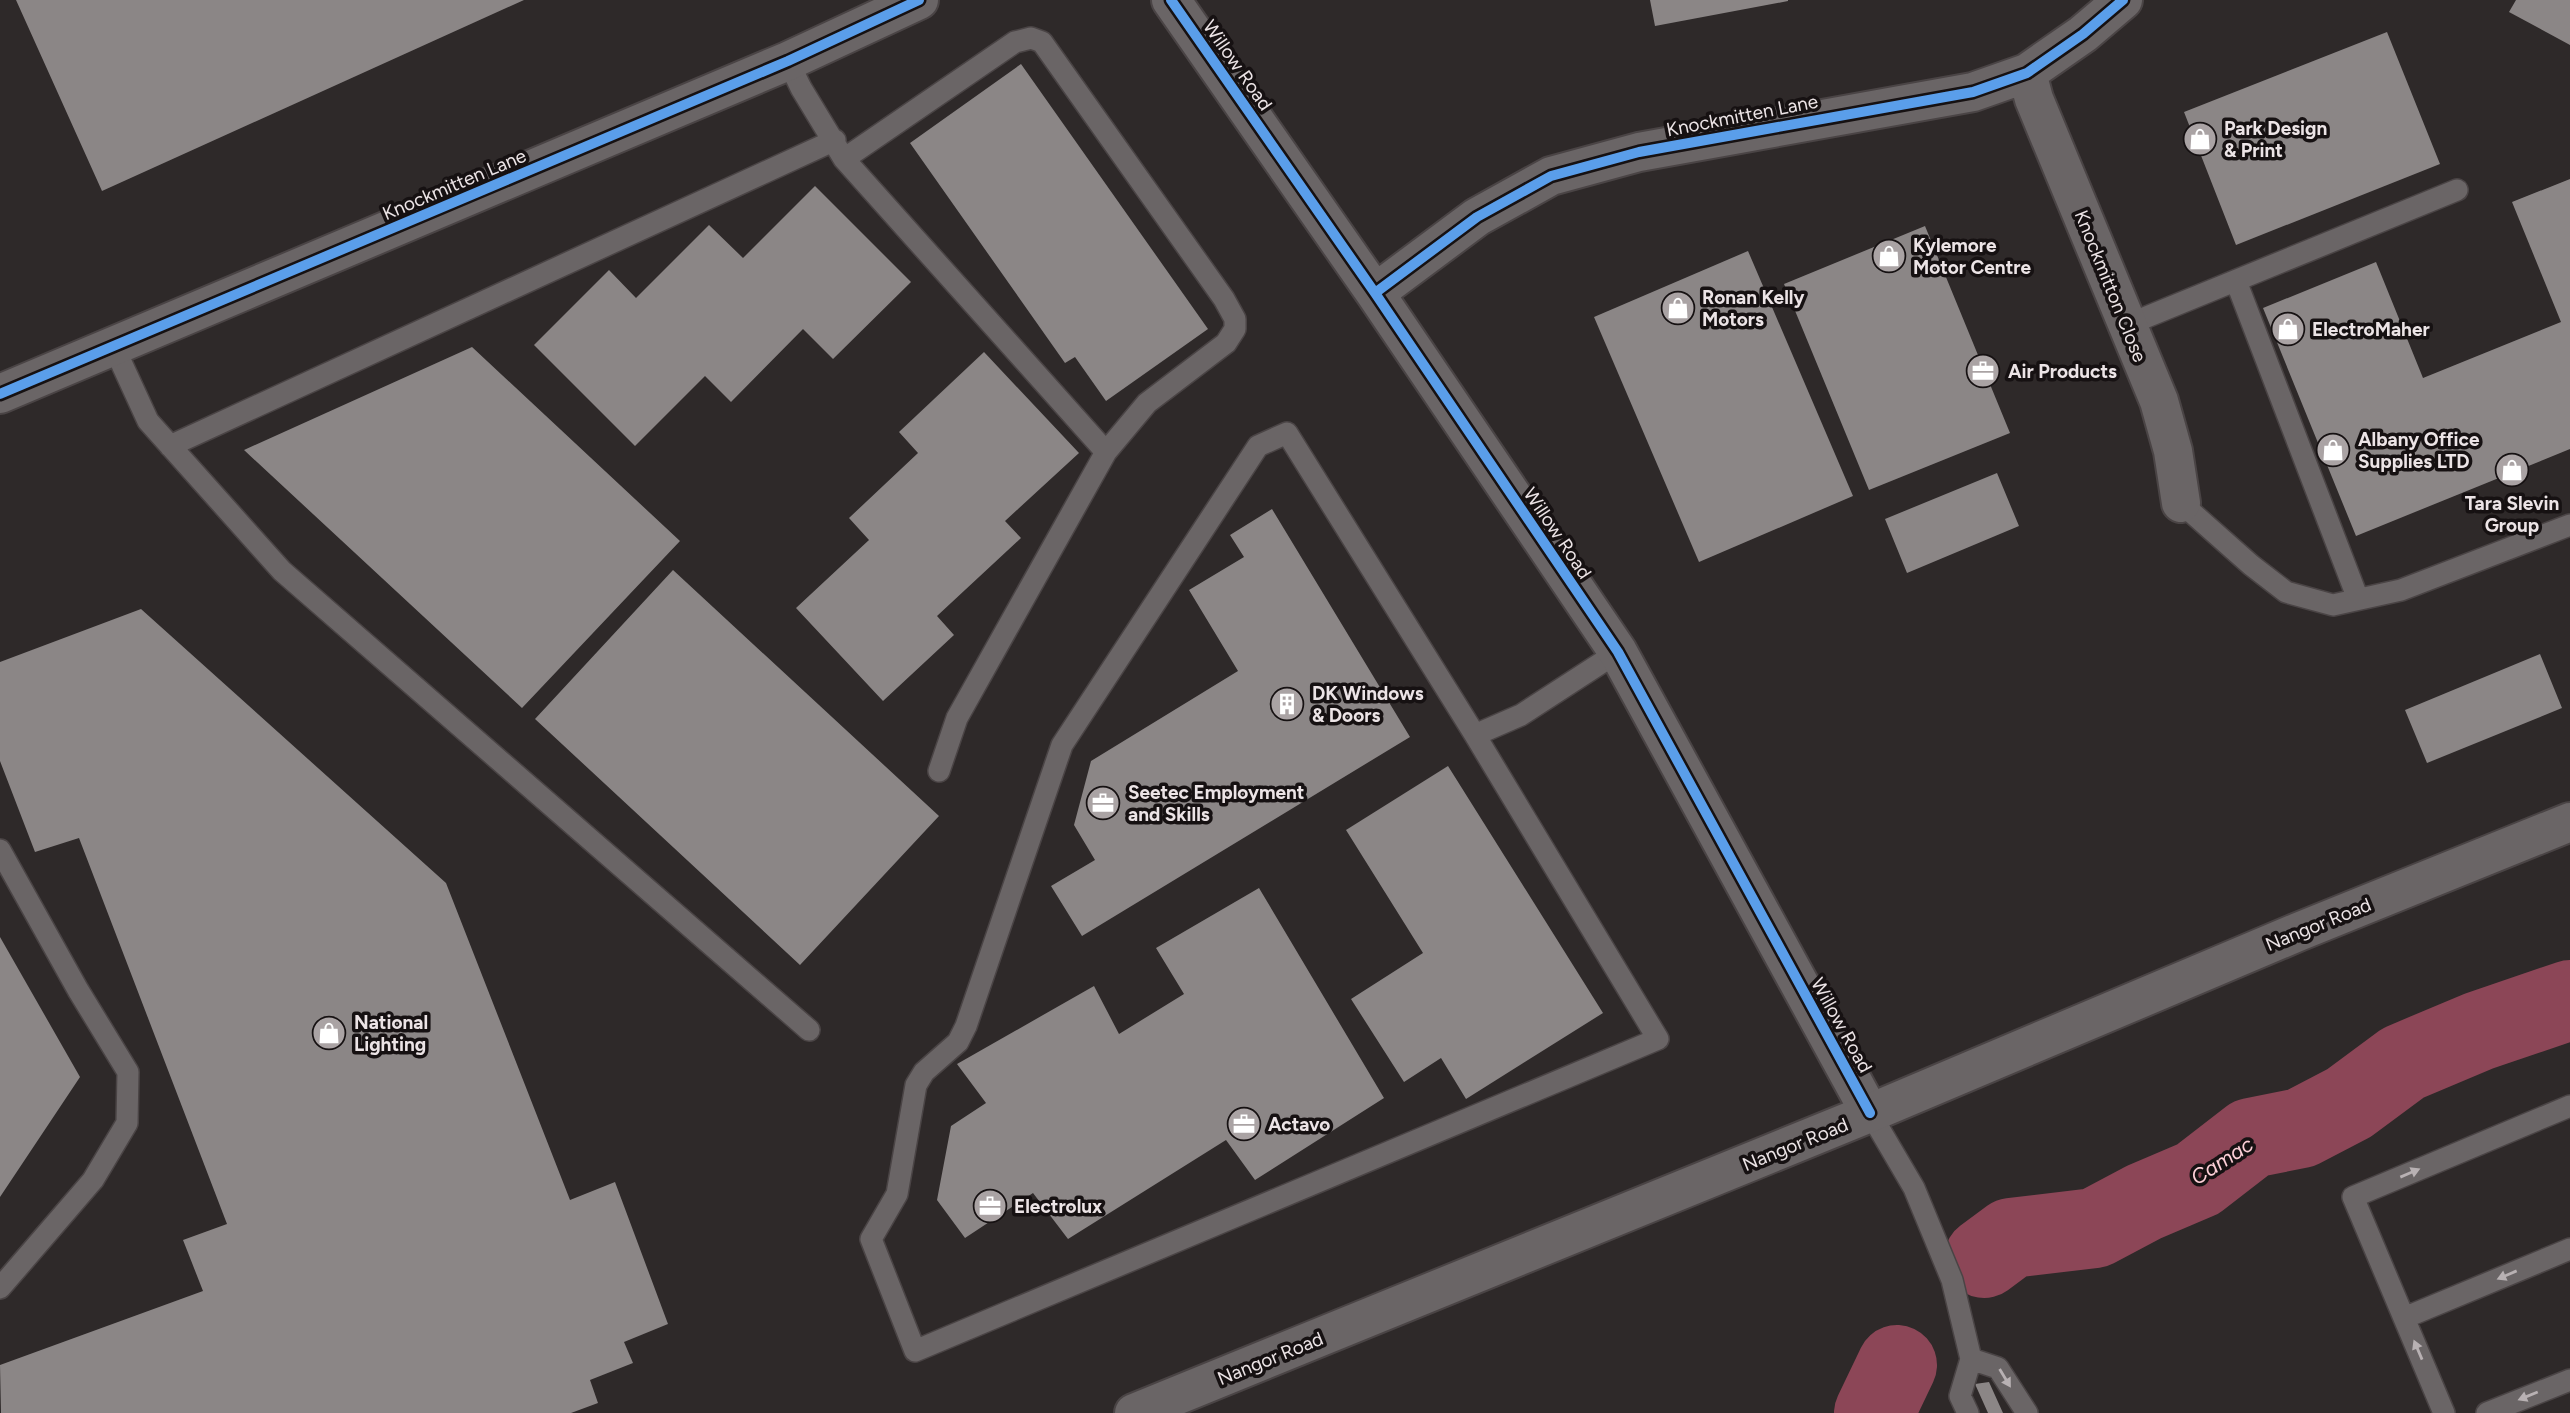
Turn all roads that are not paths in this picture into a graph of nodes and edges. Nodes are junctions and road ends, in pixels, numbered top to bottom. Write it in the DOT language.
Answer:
graph roads {
  1 [pos="919,0"];
  2 [pos="1171,0"];
  3 [pos="2123,0"];
  4 [pos="788,61"];
  5 [pos="2027,73"];
  6 [pos="840,150"];
  7 [pos="2457,190"];
  8 [pos="2236,281"];
  9 [pos="1375,293"];
  10 [pos="2127,325"];
  11 [pos="114,347"];
  12 [pos="2,390"];
  13 [pos="170,446"];
  14 [pos="1106,452"];
  15 [pos="2182,503"];
  16 [pos="2570,525"];
  17 [pos="2358,599"];
  18 [pos="1618,652"];
  19 [pos="1475,735"];
  20 [pos="939,771"];
  21 [pos="2570,822"];
  22 [pos="0,850"];
  23 [pos="809,1030"];
  24 [pos="2570,1106"];
  25 [pos="1870,1113"];
  26 [pos="2570,1249"];
  27 [pos="0,1289"];
  28 [pos="2404,1318"];
  29 [pos="1970,1359"];
  30 [pos="2570,1380"];
  31 [pos="1134,1413"];
  32 [pos="1968,1413"];
  33 [pos="2027,1413"];
  34 [pos="2444,1413"];
  35 [pos="2487,1413"];
  1 -- 4 [label="street, Knockmitten Lane"];
  2 -- 9 [label="street, Willow Road"];
  3 -- 5 [label="street, Knockmitten Lane"];
  4 -- 6 [label="lane"];
  4 -- 11 [label="street, Knockmitten Lane"];
  5 -- 9 [label="street, Knockmitten Lane"];
  5 -- 10 [label="street, Knockmitton Close"];
  6 -- 13 [label="lane"];
  6 -- 14 [label="lane"];
  6 -- 14 [label="lane"];
  7 -- 8 [label="lane"];
  8 -- 10 [label="lane"];
  8 -- 17 [label="lane"];
  9 -- 18 [label="street, Willow Road"];
  10 -- 15 [label="street, Knockmitton Close"];
  11 -- 12 [label="street, Knockmitten Lane"];
  11 -- 13 [label="lane"];
  13 -- 23 [label="lane"];
  14 -- 20 [label="lane"];
  15 -- 17 [label="lane"];
  16 -- 17 [label="lane"];
  18 -- 19 [label="lane"];
  18 -- 25 [label="street, Willow Road"];
  19 -- 19 [label="lane"];
  21 -- 25 [label="street, Nangor Road"];
  22 -- 27 [label="lane"];
  28 -- 24 [label="lane, one-way"];
  25 -- 29 [label="lane"];
  25 -- 31 [label="street, Nangor Road"];
  26 -- 28 [label="lane, one-way"];
  34 -- 28 [label="lane, one-way"];
  29 -- 32 [label="lane"];
  29 -- 33 [label="lane, one-way"];
  30 -- 35 [label="lane, one-way"];
}
